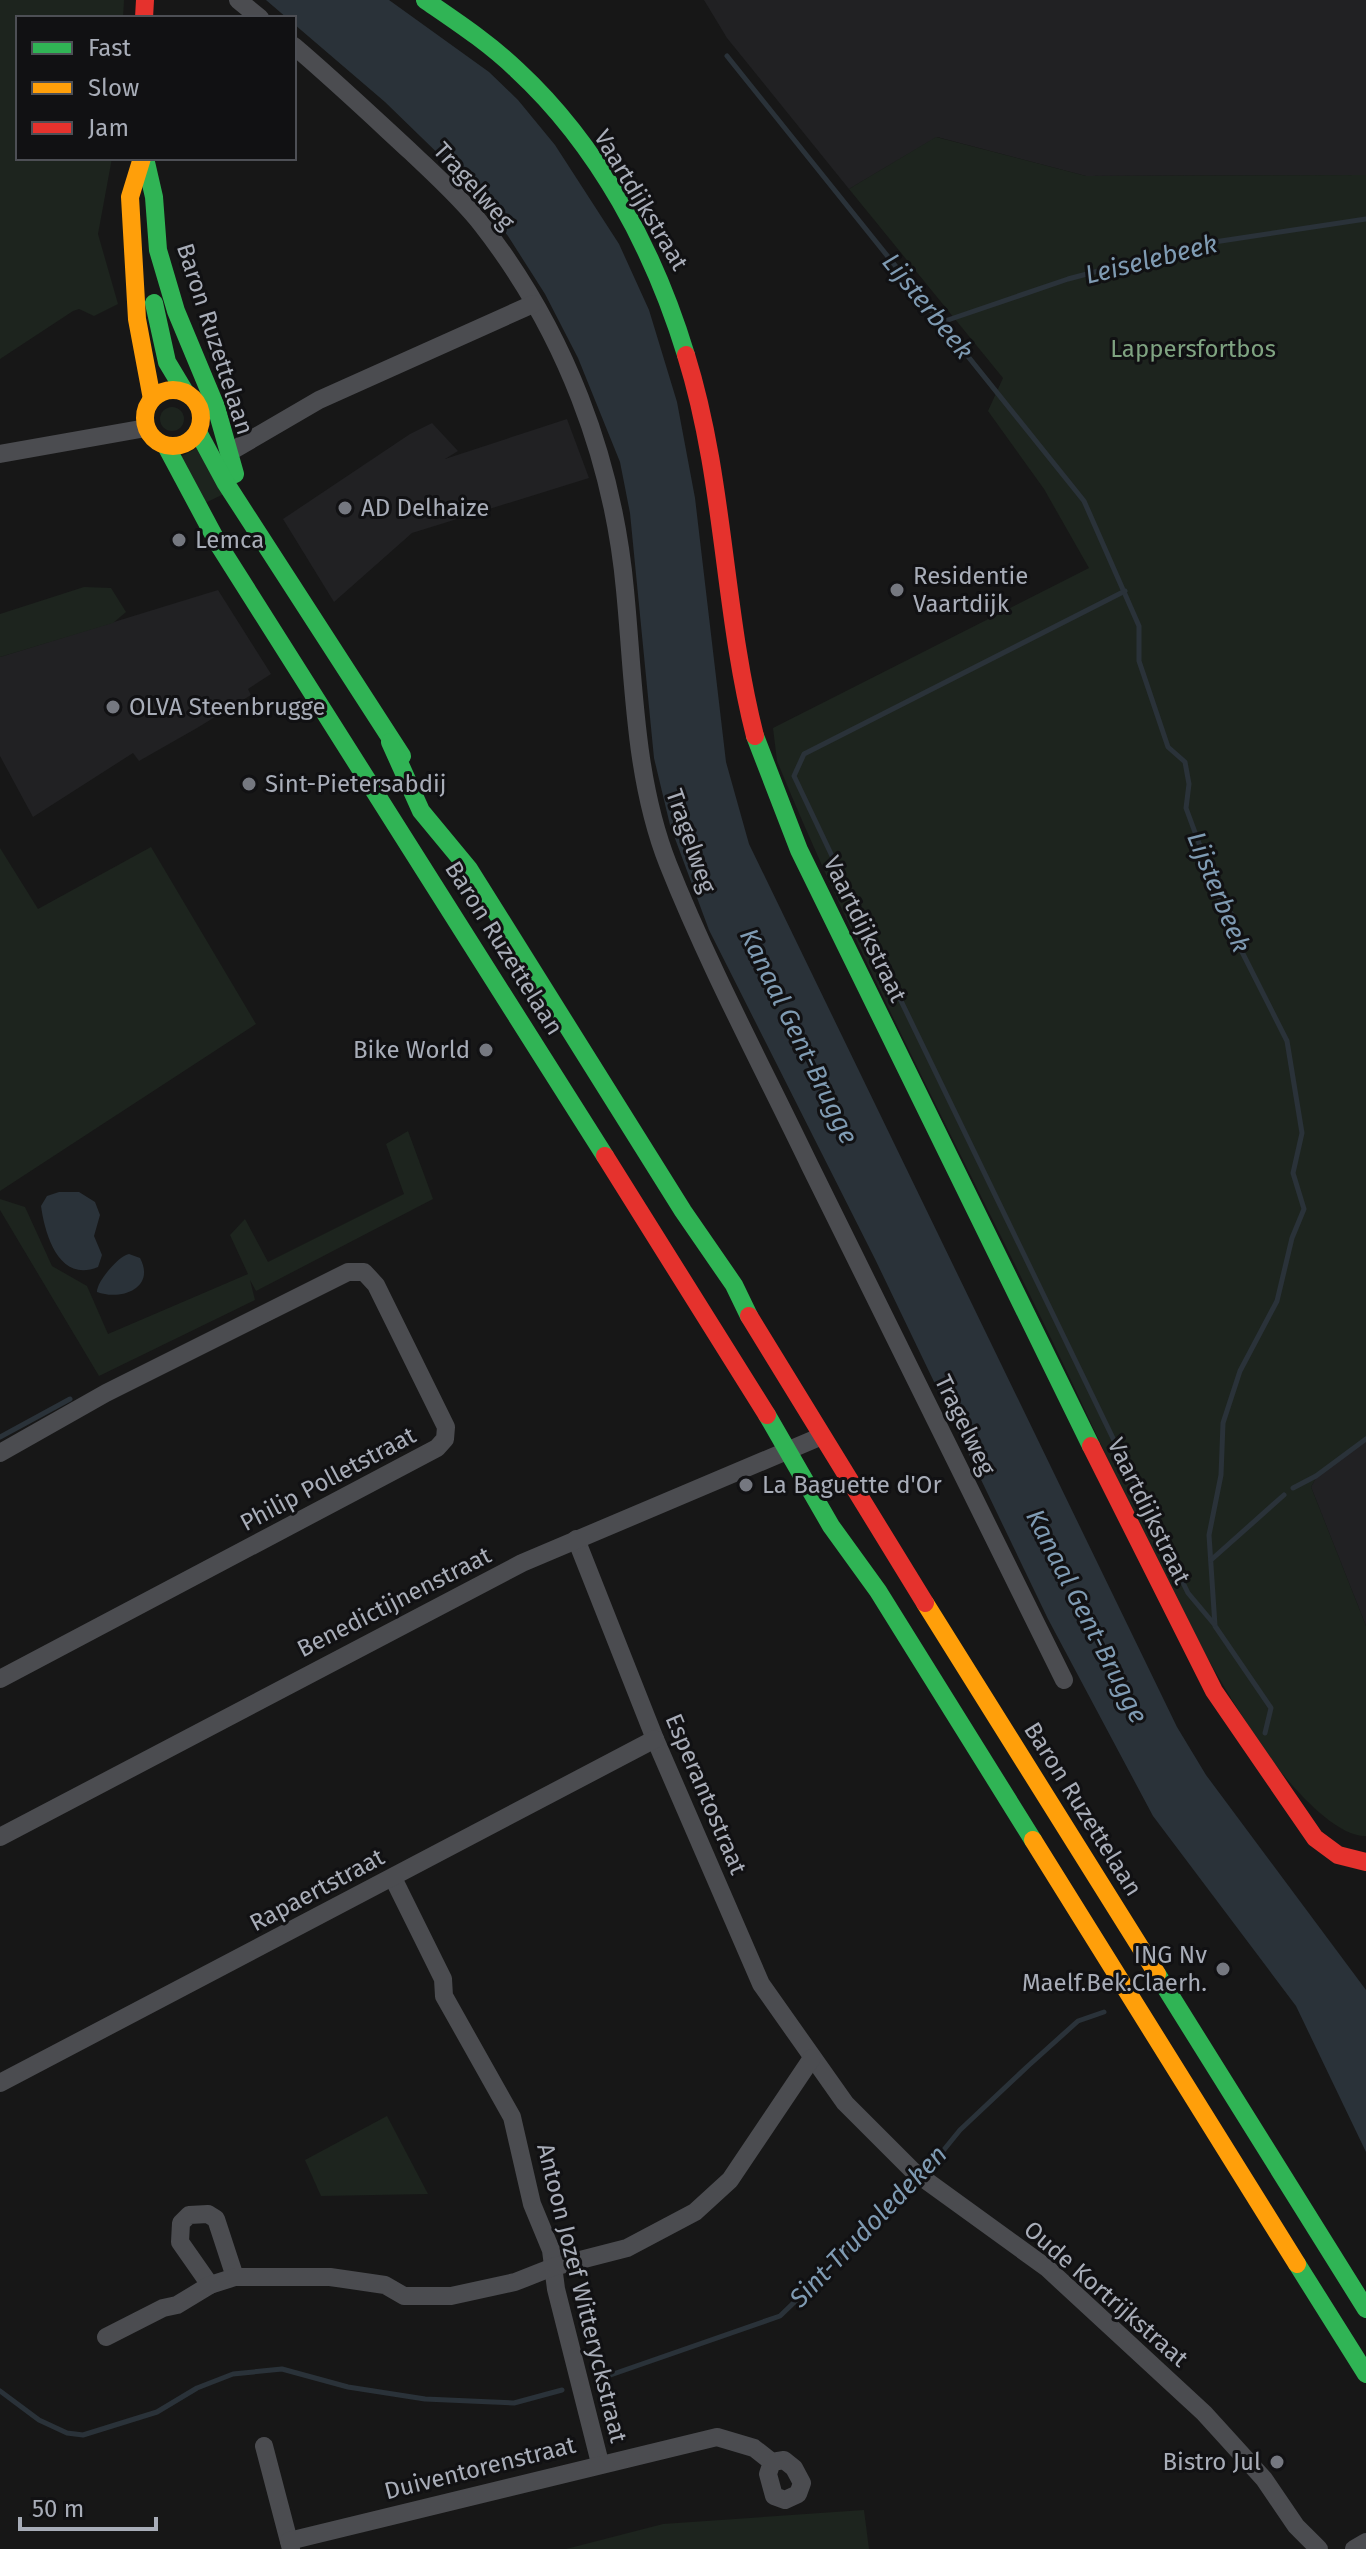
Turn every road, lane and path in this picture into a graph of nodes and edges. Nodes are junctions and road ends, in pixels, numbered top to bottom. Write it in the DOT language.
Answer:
graph roads {
  1 [pos="238,0"];
  2 [pos="425,0"];
  3 [pos="258,16"];
  4 [pos="296,48"];
  5 [pos="142,160"];
  6 [pos="143,160"];
  7 [pos="144,160"];
  8 [pos="533,304"];
  9 [pos="185,392"];
  10 [pos="152,399"];
  11 [pos="146,428"];
  12 [pos="198,432"];
  13 [pos="166,446"];
  14 [pos="235,449"];
  15 [pos="0,454"];
  16 [pos="258,530"];
  17 [pos="822,1436"];
  18 [pos="790,1451"];
  19 [pos="0,1453"];
  20 [pos="576,1539"];
  21 [pos="0,1679"];
  22 [pos="1064,1680"];
  23 [pos="655,1739"];
  24 [pos="0,1837"];
  25 [pos="1359,1862"];
  26 [pos="393,1878"];
  27 [pos="812,2058"];
  28 [pos="0,2083"];
  29 [pos="553,2267"];
  30 [pos="235,2277"];
  31 [pos="210,2285"];
  32 [pos="1366,2309"];
  33 [pos="106,2337"];
  34 [pos="1366,2374"];
  35 [pos="264,2446"];
  36 [pos="772,2462"];
  37 [pos="600,2463"];
  38 [pos="1366,2542"];
  39 [pos="290,2545"];
  40 [pos="1319,2549"];
  41 [pos="1354,2549"];
  1 -- 3 [label="street"];
  2 -- 25 [label="main road, Vaartdijkstraat"];
  4 -- 8 [label="street, Tragelweg"];
  5 -- 10 [label="main road"];
  6 -- 9 [label="main road, Baron Ruzettelaan"];
  7 -- 16 [label="main road, Baron Ruzettelaan"];
  8 -- 14 [label="street"];
  8 -- 22 [label="street, Tragelweg"];
  9 -- 10 [label="main road"];
  9 -- 12 [label="main road"];
  10 -- 11 [label="main road"];
  11 -- 13 [label="main road"];
  11 -- 15 [label="street"];
  12 -- 13 [label="main road"];
  12 -- 16 [label="main road, Baron Ruzettelaan"];
  13 -- 18 [label="main road, Baron Ruzettelaan"];
  16 -- 17 [label="main road, Baron Ruzettelaan"];
  17 -- 18 [label="street, Benedictijnenstraat"];
  17 -- 32 [label="main road, Baron Ruzettelaan"];
  18 -- 20 [label="street, Benedictijnenstraat"];
  18 -- 34 [label="main road, Baron Ruzettelaan"];
  19 -- 21 [label="street, Philip Polletstraat"];
  20 -- 23 [label="street, Esperantostraat"];
  20 -- 24 [label="street, Benedictijnenstraat"];
  23 -- 26 [label="street, Rapaertstraat"];
  23 -- 27 [label="street, Esperantostraat"];
  26 -- 28 [label="street, Rapaertstraat"];
  26 -- 29 [label="street, Antoon Jozef Witteryckstraat"];
  27 -- 29 [label="street"];
  27 -- 40 [label="street, Oude Kortrijkstraat"];
  29 -- 30 [label="street"];
  29 -- 37 [label="street, Antoon Jozef Witteryckstraat"];
  30 -- 31 [label="street"];
  30 -- 31 [label="street"];
  31 -- 33 [label="street"];
  35 -- 39 [label="street, Duiventorenstraat"];
  36 -- 37 [label="street, Duiventorenstraat"];
  37 -- 39 [label="street, Duiventorenstraat"];
  38 -- 41 [label="street"];
}
